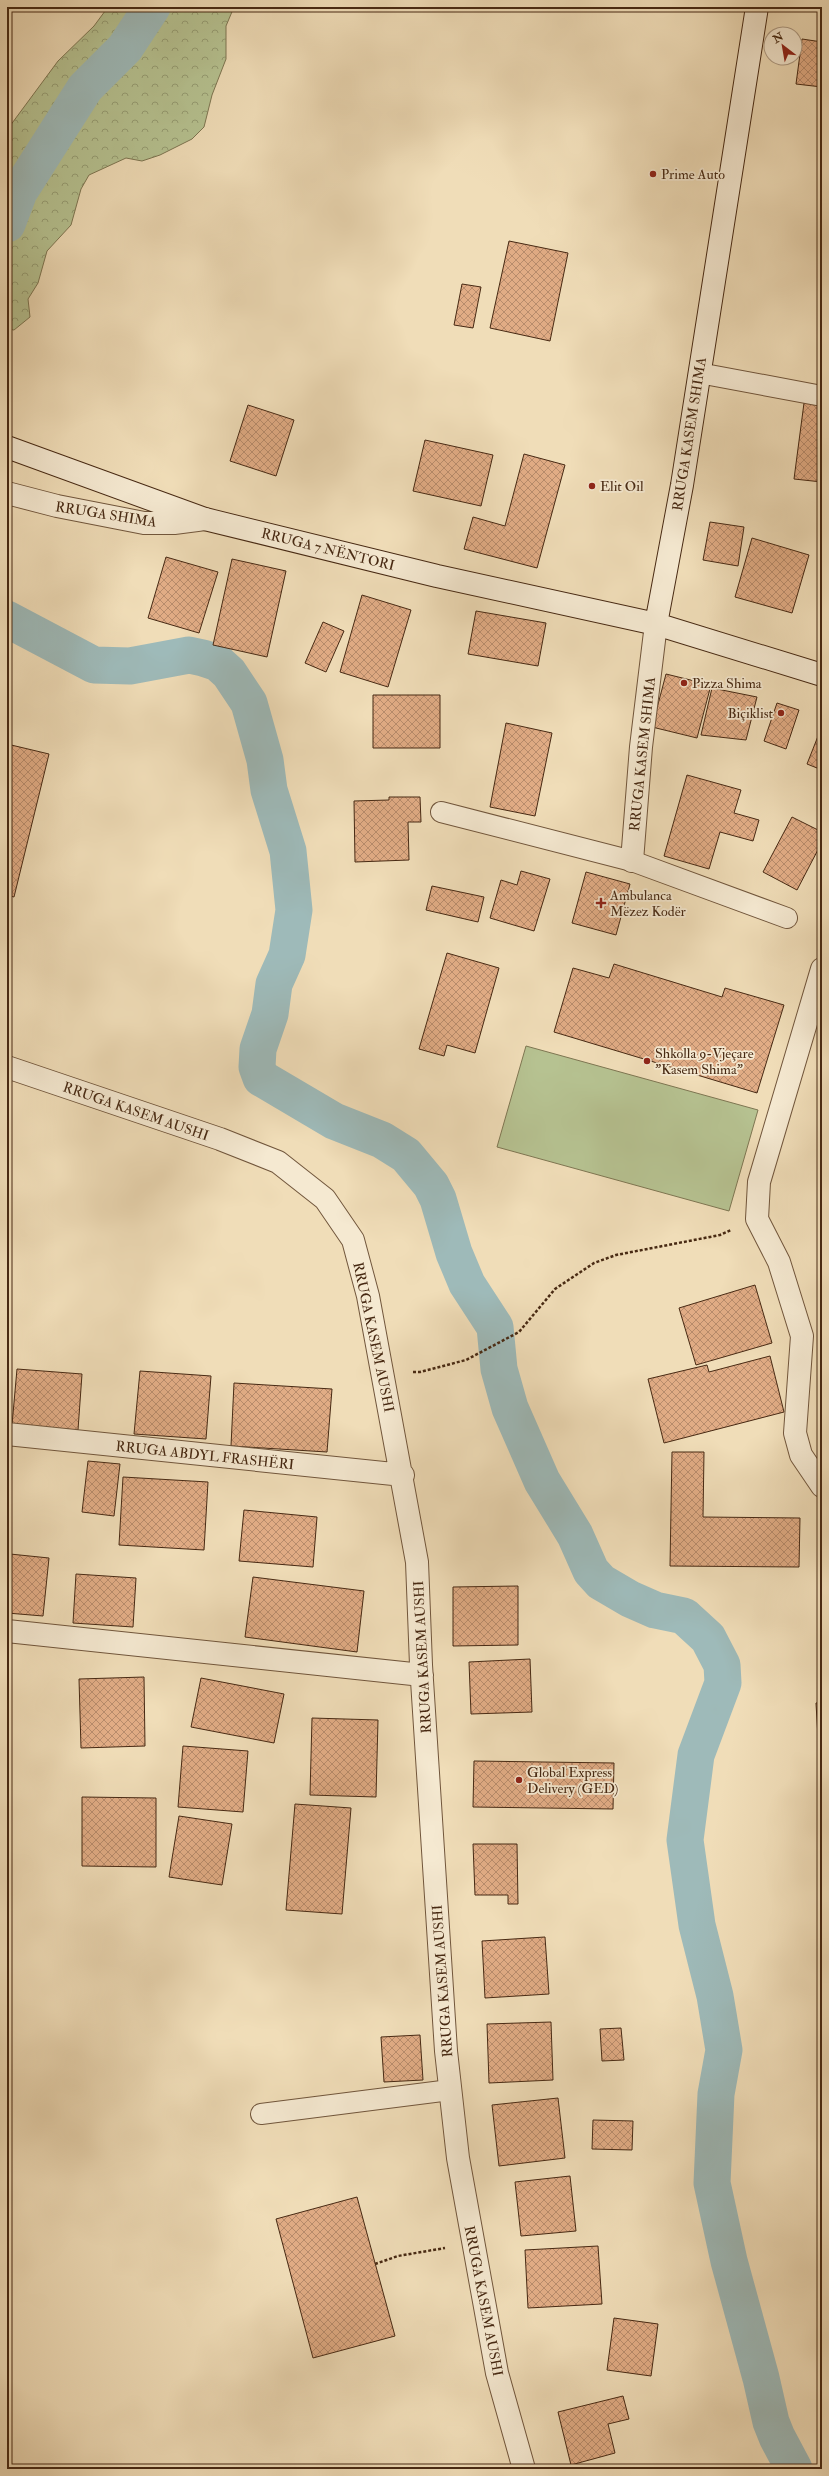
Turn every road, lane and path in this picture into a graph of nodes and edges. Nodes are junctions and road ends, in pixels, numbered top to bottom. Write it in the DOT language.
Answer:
graph roads {
  1 [pos="757,7"];
  2 [pos="700,373"];
  3 [pos="822,396"];
  4 [pos="7,447"];
  5 [pos="7,493"];
  6 [pos="205,519"];
  7 [pos="656,624"];
  8 [pos="822,675"];
  9 [pos="441,812"];
  10 [pos="632,861"];
  11 [pos="787,918"];
  12 [pos="822,969"];
  13 [pos="7,1067"];
  14 [pos="757,1219"];
  15 [pos="382,1370"];
  16 [pos="7,1434"];
  17 [pos="403,1475"];
  18 [pos="822,1486"];
  19 [pos="7,1631"];
  20 [pos="422,1675"];
  21 [pos="450,2090"];
  22 [pos="261,2114"];
  23 [pos="446,2248"];
  24 [pos="375,2264"];
  25 [pos="524,2469"];
  1 -- 2 [label="street, RRUGA KASEM SHIMA"];
  2 -- 3 [label="lane"];
  2 -- 7 [label="street, RRUGA KASEM SHIMA"];
  4 -- 6 [label="street, RRUGA 7 NËNTORI"];
  5 -- 6 [label="street, RRUGA SHIMA"];
  6 -- 7 [label="street, RRUGA 7 NËNTORI"];
  7 -- 8 [label="street, RRUGA 7 NËNTORI"];
  7 -- 10 [label="street, RRUGA KASEM SHIMA"];
  9 -- 10 [label="lane"];
  10 -- 11 [label="lane"];
  12 -- 14 [label="street"];
  13 -- 15 [label="street, RRUGA KASEM AUSHI"];
  14 -- 15 [label="path"];
  14 -- 18 [label="street"];
  15 -- 17 [label="street, RRUGA KASEM AUSHI"];
  16 -- 17 [label="street, RRUGA ABDYL FRASHËRI"];
  17 -- 20 [label="street, RRUGA KASEM AUSHI"];
  19 -- 20 [label="street"];
  20 -- 21 [label="street, RRUGA KASEM AUSHI"];
  21 -- 22 [label="lane"];
  21 -- 25 [label="street, RRUGA KASEM AUSHI"];
  23 -- 24 [label="path"];
}
